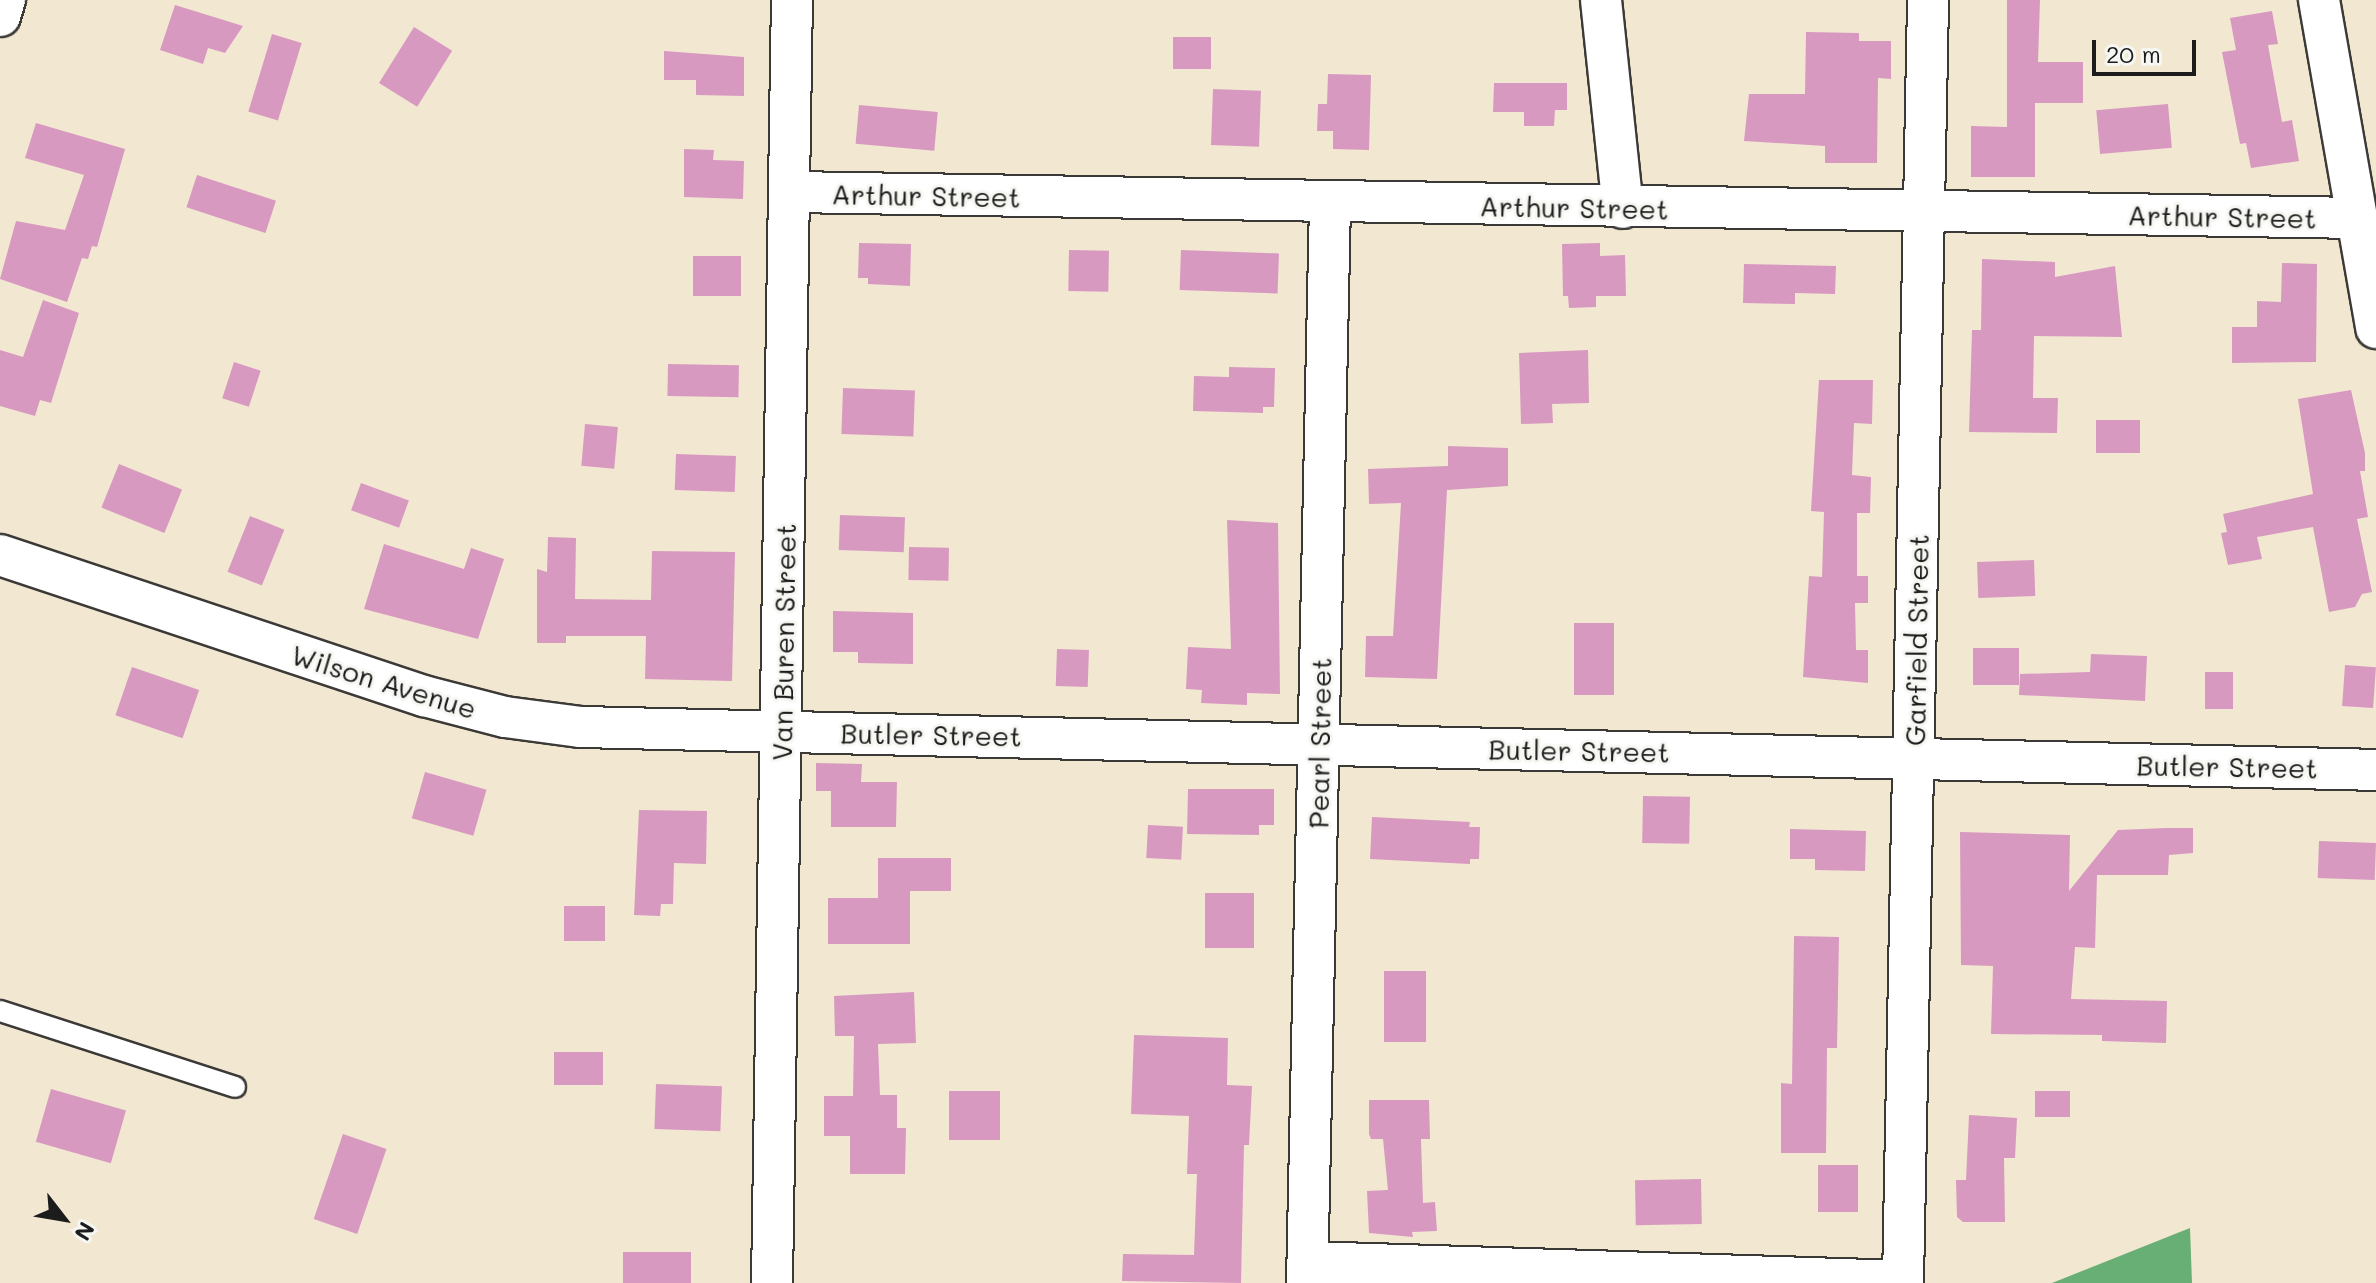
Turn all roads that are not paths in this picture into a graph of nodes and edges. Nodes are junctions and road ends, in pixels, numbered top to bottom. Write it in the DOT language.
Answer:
graph roads {
  1 [pos="5,0"];
  2 [pos="792,0"];
  3 [pos="1601,0"];
  4 [pos="1928,0"];
  5 [pos="2319,0"];
  6 [pos="0,16"];
  7 [pos="791,192"];
  8 [pos="1330,204"];
  9 [pos="1623,208"];
  10 [pos="1924,211"];
  11 [pos="2357,218"];
  12 [pos="2376,328"];
  13 [pos="0,555"];
  14 [pos="782,730"];
  15 [pos="1319,744"];
  16 [pos="1914,758"];
  17 [pos="2376,770"];
  18 [pos="0,1011"];
  19 [pos="235,1087"];
  20 [pos="1308,1273"];
  21 [pos="772,1283"];
  1 -- 6 [label="street"];
  2 -- 7 [label="street, Van Buren Street"];
  3 -- 9 [label="street"];
  4 -- 10 [label="street, Garfield Street"];
  5 -- 11 [label="street"];
  7 -- 8 [label="street, Arthur Street"];
  7 -- 14 [label="street, Van Buren Street"];
  8 -- 9 [label="street, Arthur Street"];
  8 -- 15 [label="street, Pearl Street"];
  9 -- 10 [label="street, Arthur Street"];
  10 -- 11 [label="street, Arthur Street"];
  10 -- 16 [label="street, Garfield Street"];
  11 -- 12 [label="street"];
  13 -- 14 [label="street, Wilson Avenue"];
  14 -- 15 [label="street, Butler Street"];
  14 -- 21 [label="street, Van Buren Street"];
  15 -- 16 [label="street, Butler Street"];
  15 -- 20 [label="street, Pearl Street"];
  16 -- 17 [label="street, Butler Street"];
  16 -- 20 [label="street, Garfield Street"];
  18 -- 19 [label="lane"];
}
